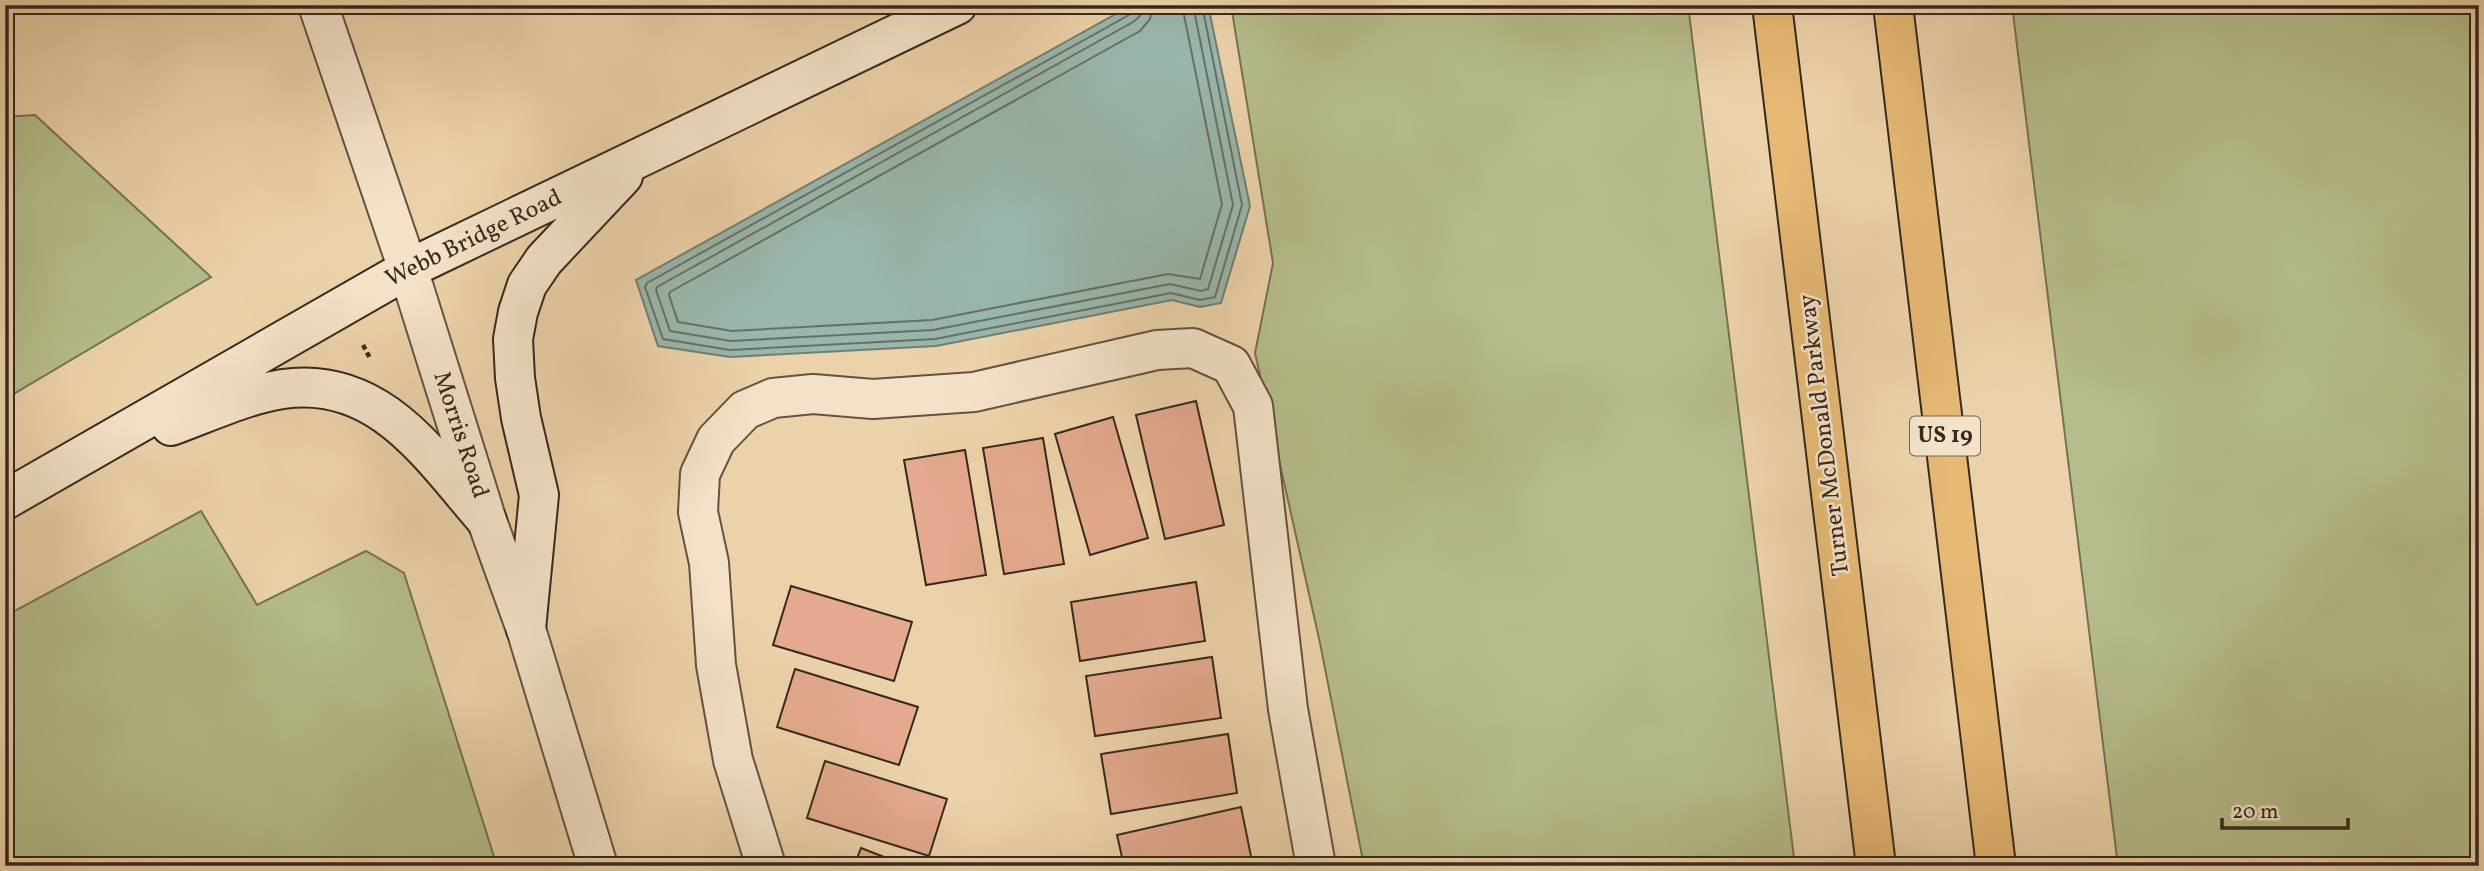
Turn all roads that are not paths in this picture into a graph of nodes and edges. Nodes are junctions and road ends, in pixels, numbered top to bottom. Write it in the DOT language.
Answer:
graph roads {
  1 [pos="318,5"];
  2 [pos="957,5"];
  3 [pos="1772,5"];
  4 [pos="1893,5"];
  5 [pos="640,158"];
  6 [pos="408,269"];
  7 [pos="71,463"];
  8 [pos="5,500"];
  9 [pos="487,520"];
  10 [pos="526,629"];
  11 [pos="598,866"];
  12 [pos="766,866"];
  13 [pos="1316,866"];
  14 [pos="1876,866"];
  15 [pos="1996,866"];
  1 -- 6 [label="street, Morris Road"];
  2 -- 5 [label="street, Webb Bridge Road"];
  3 -- 14 [label="highway, Turner McDonald Parkway"];
  4 -- 15 [label="highway, US 19"];
  5 -- 6 [label="street, Webb Bridge Road"];
  5 -- 10 [label="street"];
  6 -- 7 [label="street, Webb Bridge Road"];
  6 -- 9 [label="street, Morris Road"];
  7 -- 8 [label="street, Webb Bridge Road"];
  7 -- 9 [label="street"];
  9 -- 10 [label="street, Morris Road"];
  10 -- 11 [label="street, Morris Road"];
  12 -- 13 [label="street"];
}
